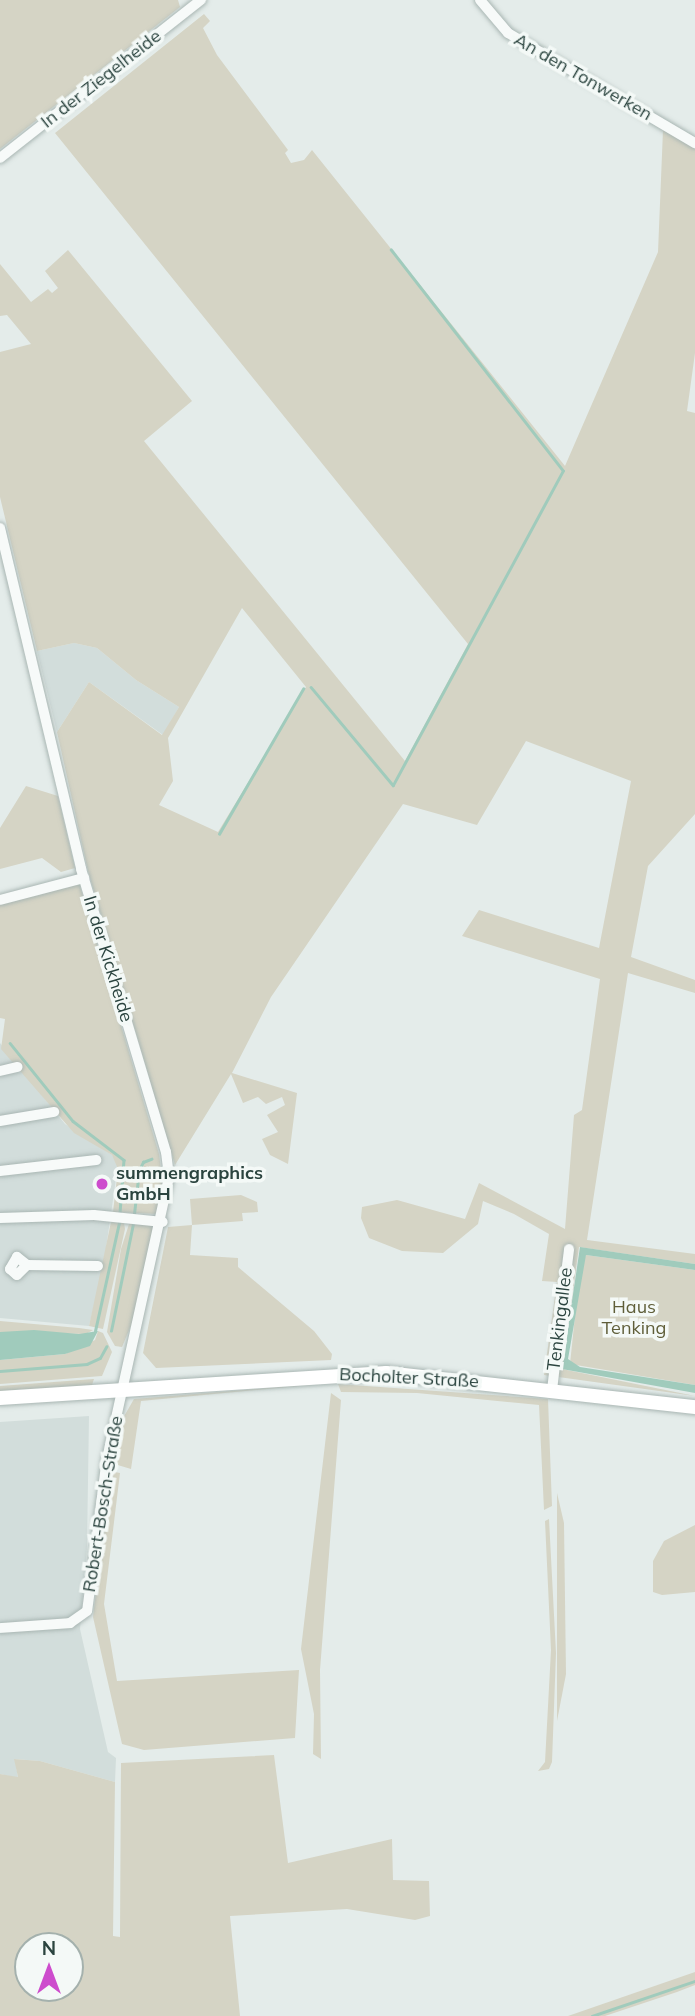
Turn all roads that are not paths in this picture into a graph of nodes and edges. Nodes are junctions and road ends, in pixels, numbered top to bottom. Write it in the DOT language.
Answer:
graph roads {
  1 [pos="201,0"];
  2 [pos="480,0"];
  3 [pos="695,143"];
  4 [pos="0,158"];
  5 [pos="0,528"];
  6 [pos="84,878"];
  7 [pos="0,900"];
  8 [pos="18,1066"];
  9 [pos="0,1071"];
  10 [pos="54,1112"];
  11 [pos="0,1121"];
  12 [pos="96,1160"];
  13 [pos="0,1171"];
  14 [pos="0,1219"];
  15 [pos="163,1222"];
  16 [pos="569,1249"];
  17 [pos="5,1265"];
  18 [pos="98,1266"];
  19 [pos="121,1390"];
  20 [pos="552,1390"];
  21 [pos="0,1398"];
  22 [pos="695,1407"];
  23 [pos="0,1629"];
  1 -- 4 [label="street, In der Ziegelheide"];
  2 -- 3 [label="street, An den Tonwerken"];
  5 -- 6 [label="street, In der Kickheide"];
  6 -- 7 [label="street"];
  6 -- 15 [label="street, In der Kickheide"];
  8 -- 9 [label="street"];
  10 -- 11 [label="street"];
  12 -- 13 [label="street"];
  14 -- 15 [label="street"];
  15 -- 19 [label="street, In der Kickheide"];
  16 -- 20 [label="street, Tenkingallee"];
  17 -- 18 [label="street"];
  19 -- 20 [label="main road, Bocholter Straße"];
  19 -- 21 [label="main road, Bocholter Straße"];
  19 -- 23 [label="street, Robert-Bosch-Straße"];
  20 -- 22 [label="main road, Bocholter Straße"];
}
